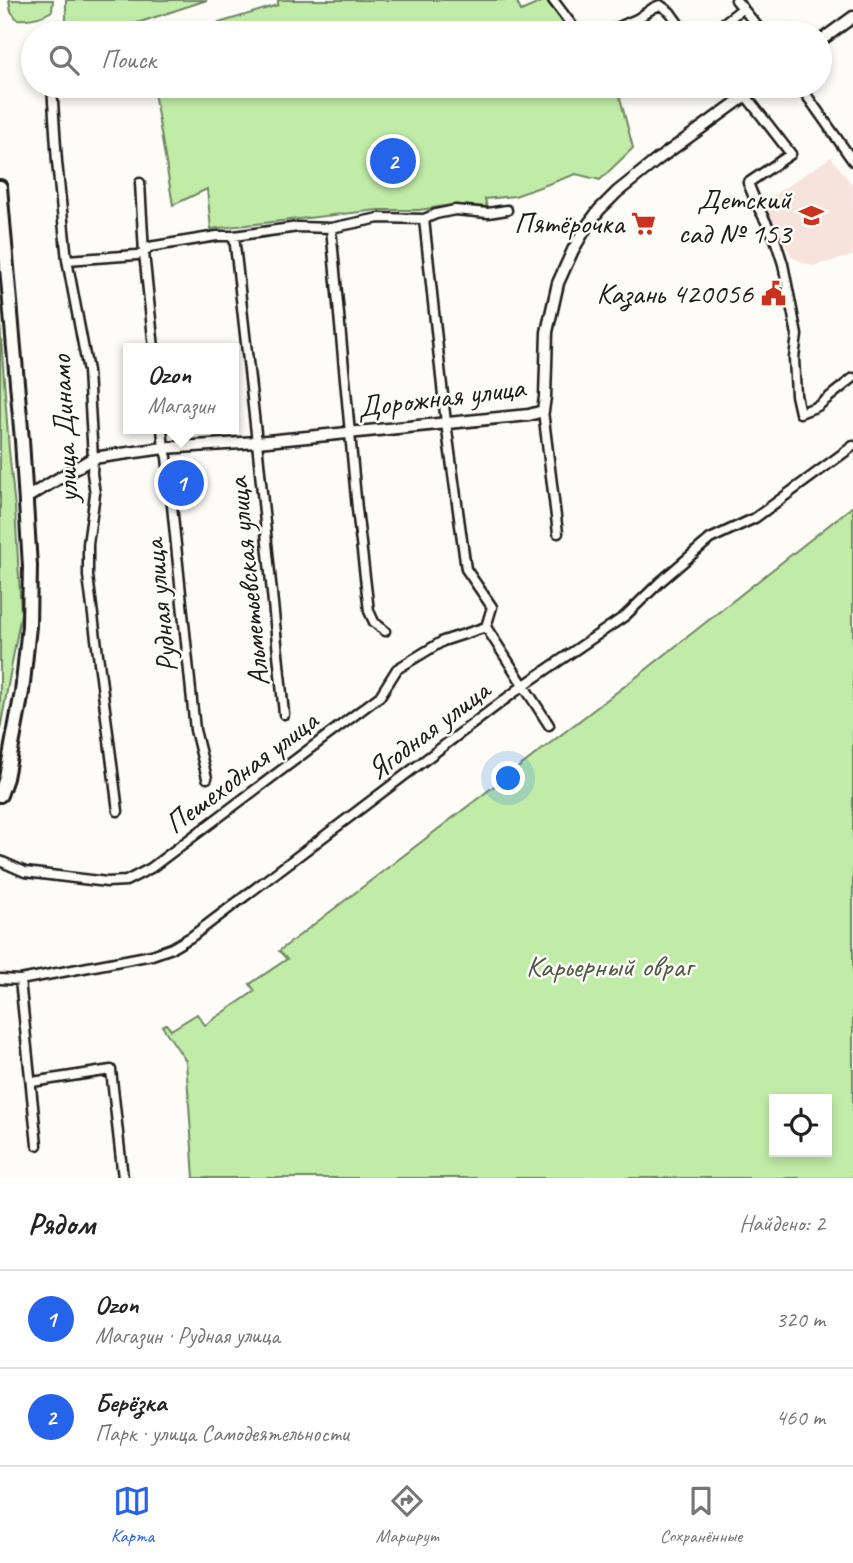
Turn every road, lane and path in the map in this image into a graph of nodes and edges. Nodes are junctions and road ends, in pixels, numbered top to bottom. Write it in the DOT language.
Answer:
graph roads {
  1 [pos="554,0"];
  2 [pos="736,0"];
  3 [pos="743,8"];
  4 [pos="853,16"];
  5 [pos="569,21"];
  6 [pos="632,21"];
  7 [pos="676,21"];
  8 [pos="726,21"];
  9 [pos="753,21"];
  10 [pos="832,32"];
  11 [pos="53,98"];
  12 [pos="743,98"];
  13 [pos="748,98"];
  14 [pos="808,98"];
  15 [pos="853,161"];
  16 [pos="140,183"];
  17 [pos="0,187"];
  18 [pos="507,210"];
  19 [pos="424,219"];
  20 [pos="331,228"];
  21 [pos="234,236"];
  22 [pos="145,253"];
  23 [pos="67,260"];
  24 [pos="154,343"];
  25 [pos="853,377"];
  26 [pos="542,411"];
  27 [pos="446,423"];
  28 [pos="351,433"];
  29 [pos="163,434"];
  30 [pos="257,442"];
  31 [pos="853,446"];
  32 [pos="164,448"];
  33 [pos="93,458"];
  34 [pos="26,498"];
  35 [pos="558,533"];
  36 [pos="486,627"];
  37 [pos="385,631"];
  38 [pos="524,685"];
  39 [pos="284,714"];
  40 [pos="549,725"];
  41 [pos="207,778"];
  42 [pos="0,794"];
  43 [pos="118,811"];
  44 [pos="1,864"];
  45 [pos="0,979"];
  46 [pos="20,980"];
  47 [pos="32,1082"];
  48 [pos="37,1145"];
  49 [pos="123,1178"];
  1 -- 5 [label="street"];
  2 -- 3 [label="street"];
  3 -- 8 [label="street"];
  3 -- 9 [label="street"];
  4 -- 10 [label="street"];
  6 -- 7 [label="street"];
  11 -- 23 [label="street, улица Динамо"];
  12 -- 26 [label="street, Дорожная улица"];
  13 -- 25 [label="street"];
  14 -- 15 [label="street"];
  16 -- 22 [label="street"];
  17 -- 34 [label="main road"];
  18 -- 19 [label="street"];
  19 -- 20 [label="street"];
  19 -- 27 [label="street"];
  20 -- 21 [label="street"];
  20 -- 28 [label="street"];
  21 -- 22 [label="street"];
  21 -- 30 [label="street, Альметьевская улица"];
  22 -- 23 [label="street"];
  22 -- 24 [label="street"];
  23 -- 33 [label="street, улица Динамо"];
  26 -- 27 [label="street, Дорожная улица"];
  26 -- 35 [label="street"];
  27 -- 28 [label="street, Дорожная улица"];
  27 -- 36 [label="street"];
  28 -- 30 [label="street, Дорожная улица"];
  28 -- 37 [label="street"];
  29 -- 32 [label="street, Рудная улица"];
  30 -- 32 [label="street, Дорожная улица"];
  30 -- 39 [label="street, Альметьевская улица"];
  31 -- 38 [label="street, Ягодная улица"];
  32 -- 33 [label="street, Дорожная улица"];
  32 -- 41 [label="street, Рудная улица"];
  33 -- 34 [label="street, Дорожная улица"];
  33 -- 43 [label="street, улица Динамо"];
  34 -- 42 [label="main road"];
  36 -- 38 [label="street"];
  36 -- 44 [label="street, Пешеходная улица"];
  38 -- 40 [label="street"];
  38 -- 46 [label="street, Ягодная улица"];
  45 -- 46 [label="street, Ягодная улица"];
  46 -- 47 [label="street"];
  47 -- 48 [label="street"];
  47 -- 49 [label="street"];
}
